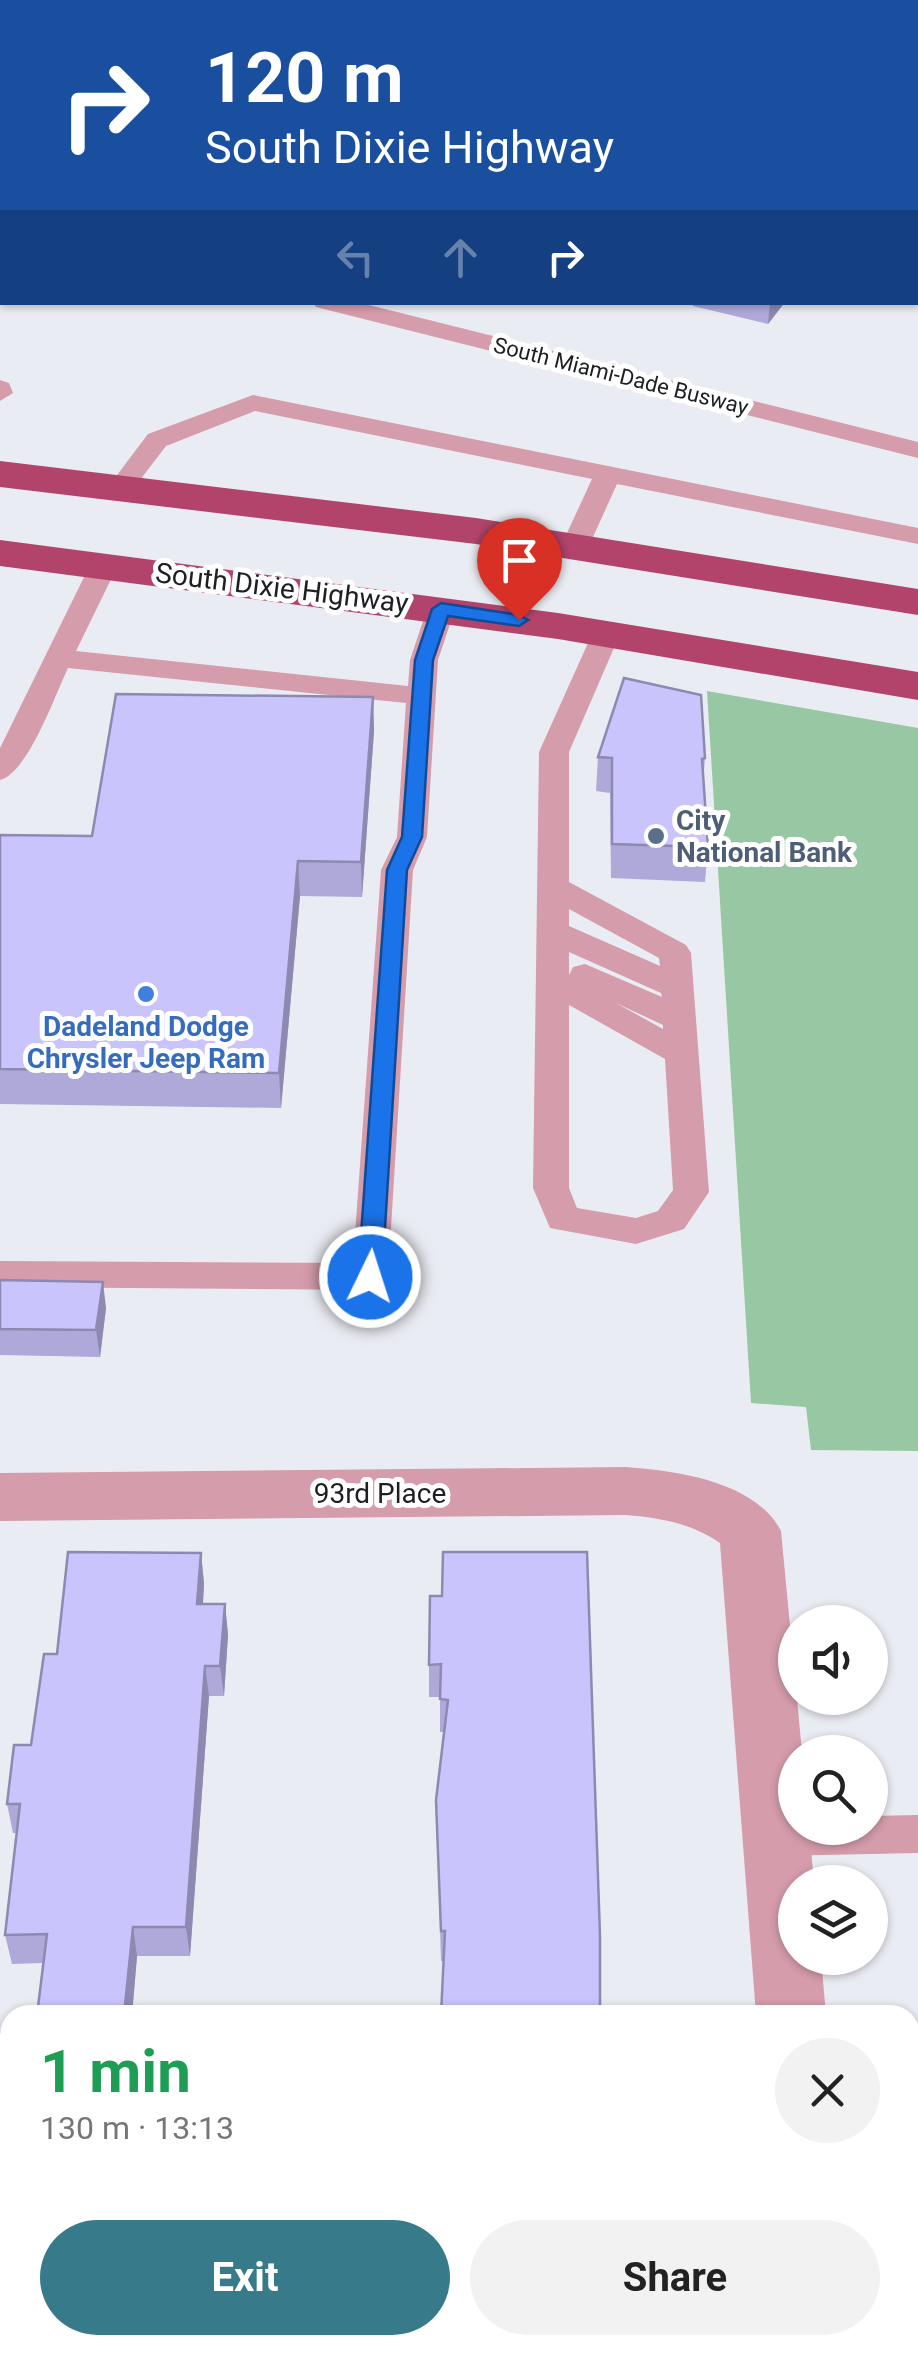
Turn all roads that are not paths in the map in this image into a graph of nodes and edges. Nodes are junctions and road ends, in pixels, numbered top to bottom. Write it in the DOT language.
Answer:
graph roads {
  1 [pos="337,305"];
  2 [pos="918,450"];
  3 [pos="0,474"];
  4 [pos="608,474"];
  5 [pos="121,487"];
  6 [pos="253,502"];
  7 [pos="918,536"];
  8 [pos="575,546"];
  9 [pos="0,553"];
  10 [pos="104,565"];
  11 [pos="918,602"];
  12 [pos="441,609"];
  13 [pos="606,634"];
  14 [pos="58,658"];
  15 [pos="918,686"];
  16 [pos="422,696"];
  17 [pos="0,771"];
  18 [pos="551,886"];
  19 [pos="551,957"];
  20 [pos="678,1003"];
  21 [pos="682,1054"];
  22 [pos="0,1274"];
  23 [pos="0,1497"];
  24 [pos="918,1834"];
  25 [pos="776,1837"];
  26 [pos="790,2005"];
  1 -- 2 [label="lane, South Miami-Dade Busway"];
  3 -- 5 [label="highway"];
  4 -- 5 [label="lane"];
  4 -- 7 [label="lane"];
  4 -- 8 [label="lane"];
  5 -- 6 [label="highway"];
  6 -- 8 [label="highway"];
  6 -- 10 [label="highway"];
  8 -- 11 [label="highway"];
  9 -- 10 [label="highway, South Dixie Highway"];
  10 -- 12 [label="highway, South Dixie Highway"];
  10 -- 14 [label="lane"];
  12 -- 13 [label="highway, South Dixie Highway"];
  12 -- 16 [label="lane"];
  13 -- 15 [label="highway, South Dixie Highway"];
  13 -- 18 [label="lane"];
  14 -- 16 [label="lane"];
  14 -- 17 [label="lane"];
  16 -- 22 [label="lane"];
  18 -- 19 [label="lane"];
  18 -- 20 [label="lane"];
  19 -- 20 [label="lane"];
  19 -- 21 [label="lane"];
  19 -- 21 [label="lane"];
  20 -- 21 [label="lane"];
  23 -- 25 [label="street, 93rd Place"];
  24 -- 25 [label="lane"];
  25 -- 26 [label="street"];
}
